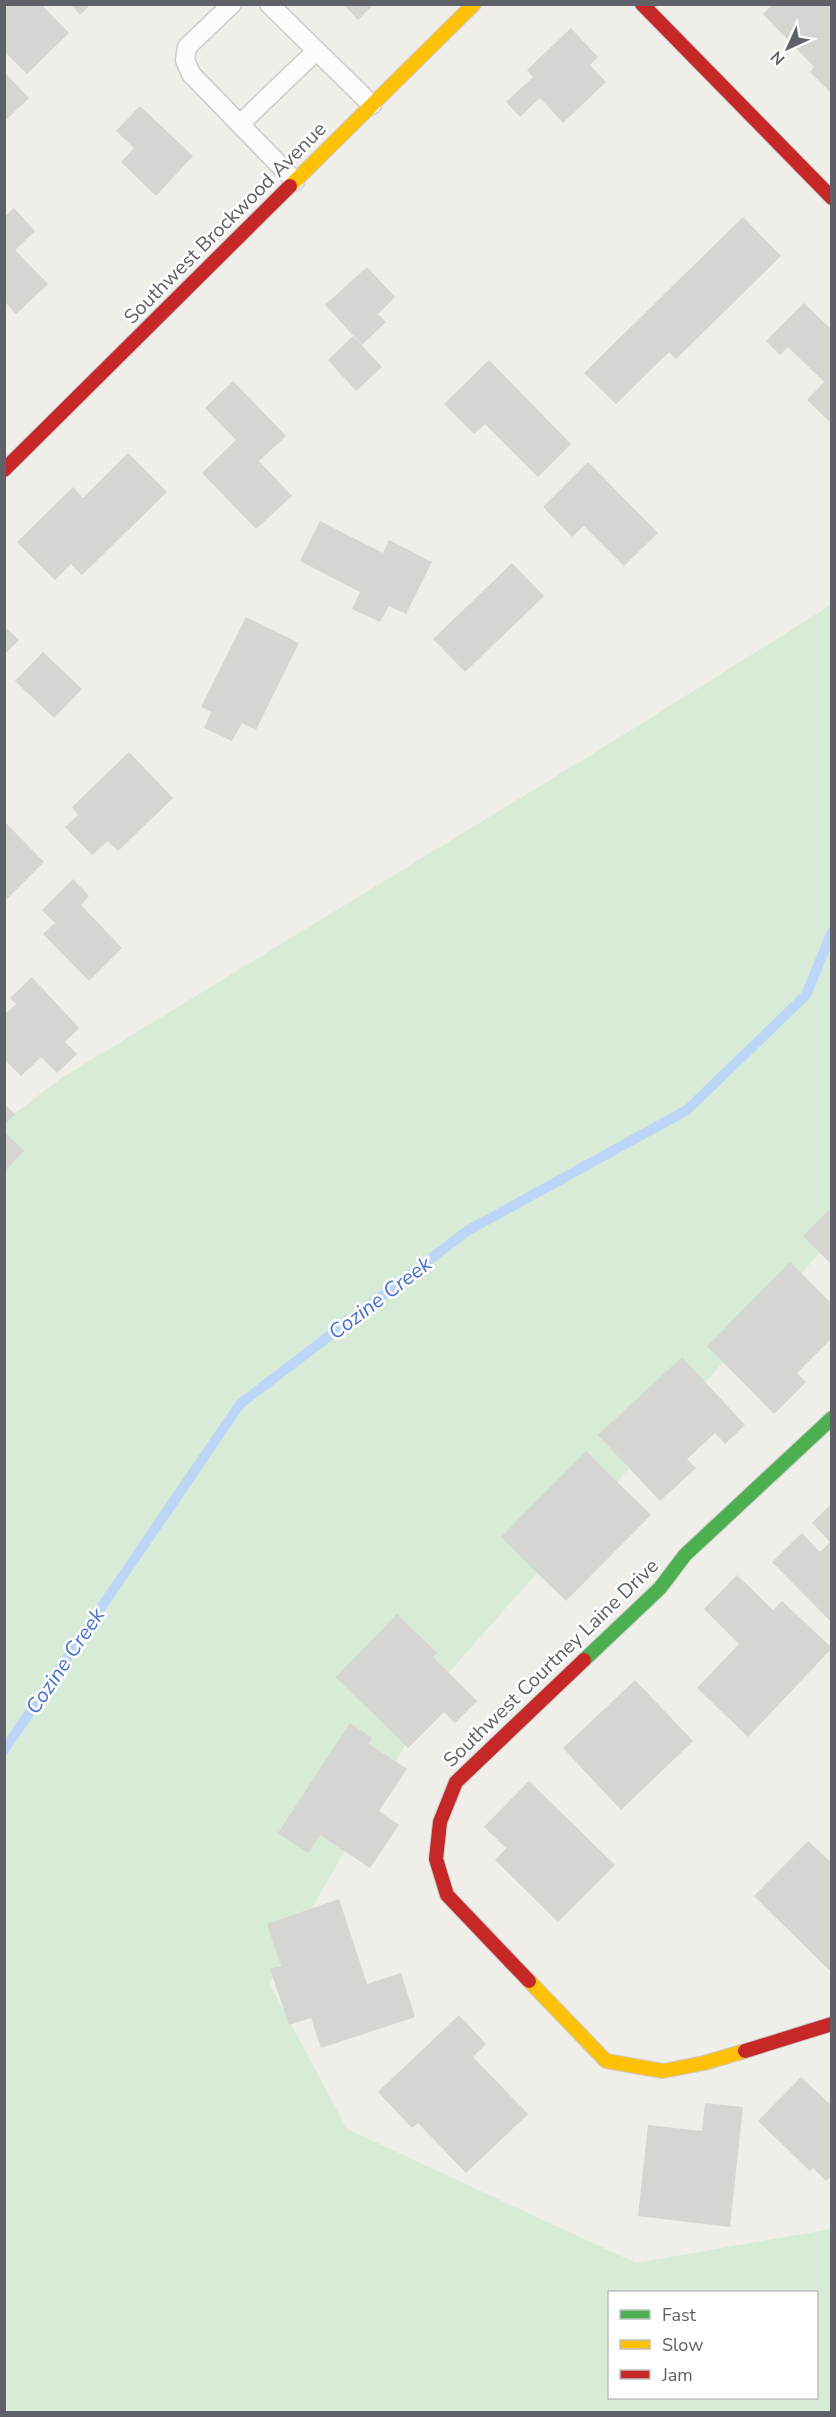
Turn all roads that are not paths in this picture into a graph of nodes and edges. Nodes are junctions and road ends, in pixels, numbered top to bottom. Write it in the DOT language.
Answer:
graph roads {
  1 [pos="232,4"];
  2 [pos="269,4"];
  3 [pos="474,4"];
  4 [pos="642,4"];
  5 [pos="316,51"];
  6 [pos="372,105"];
  7 [pos="240,124"];
  8 [pos="296,181"];
  9 [pos="831,198"];
  10 [pos="4,470"];
  11 [pos="831,1418"];
  12 [pos="831,2024"];
  1 -- 7 [label="lane"];
  2 -- 5 [label="lane"];
  3 -- 6 [label="street, Southwest Brockwood Avenue"];
  4 -- 9 [label="street"];
  5 -- 6 [label="lane"];
  5 -- 7 [label="lane"];
  6 -- 8 [label="street, Southwest Brockwood Avenue"];
  7 -- 8 [label="lane"];
  8 -- 10 [label="street, Southwest Brockwood Avenue"];
  11 -- 12 [label="street, Southwest Courtney Laine Drive"];
}
